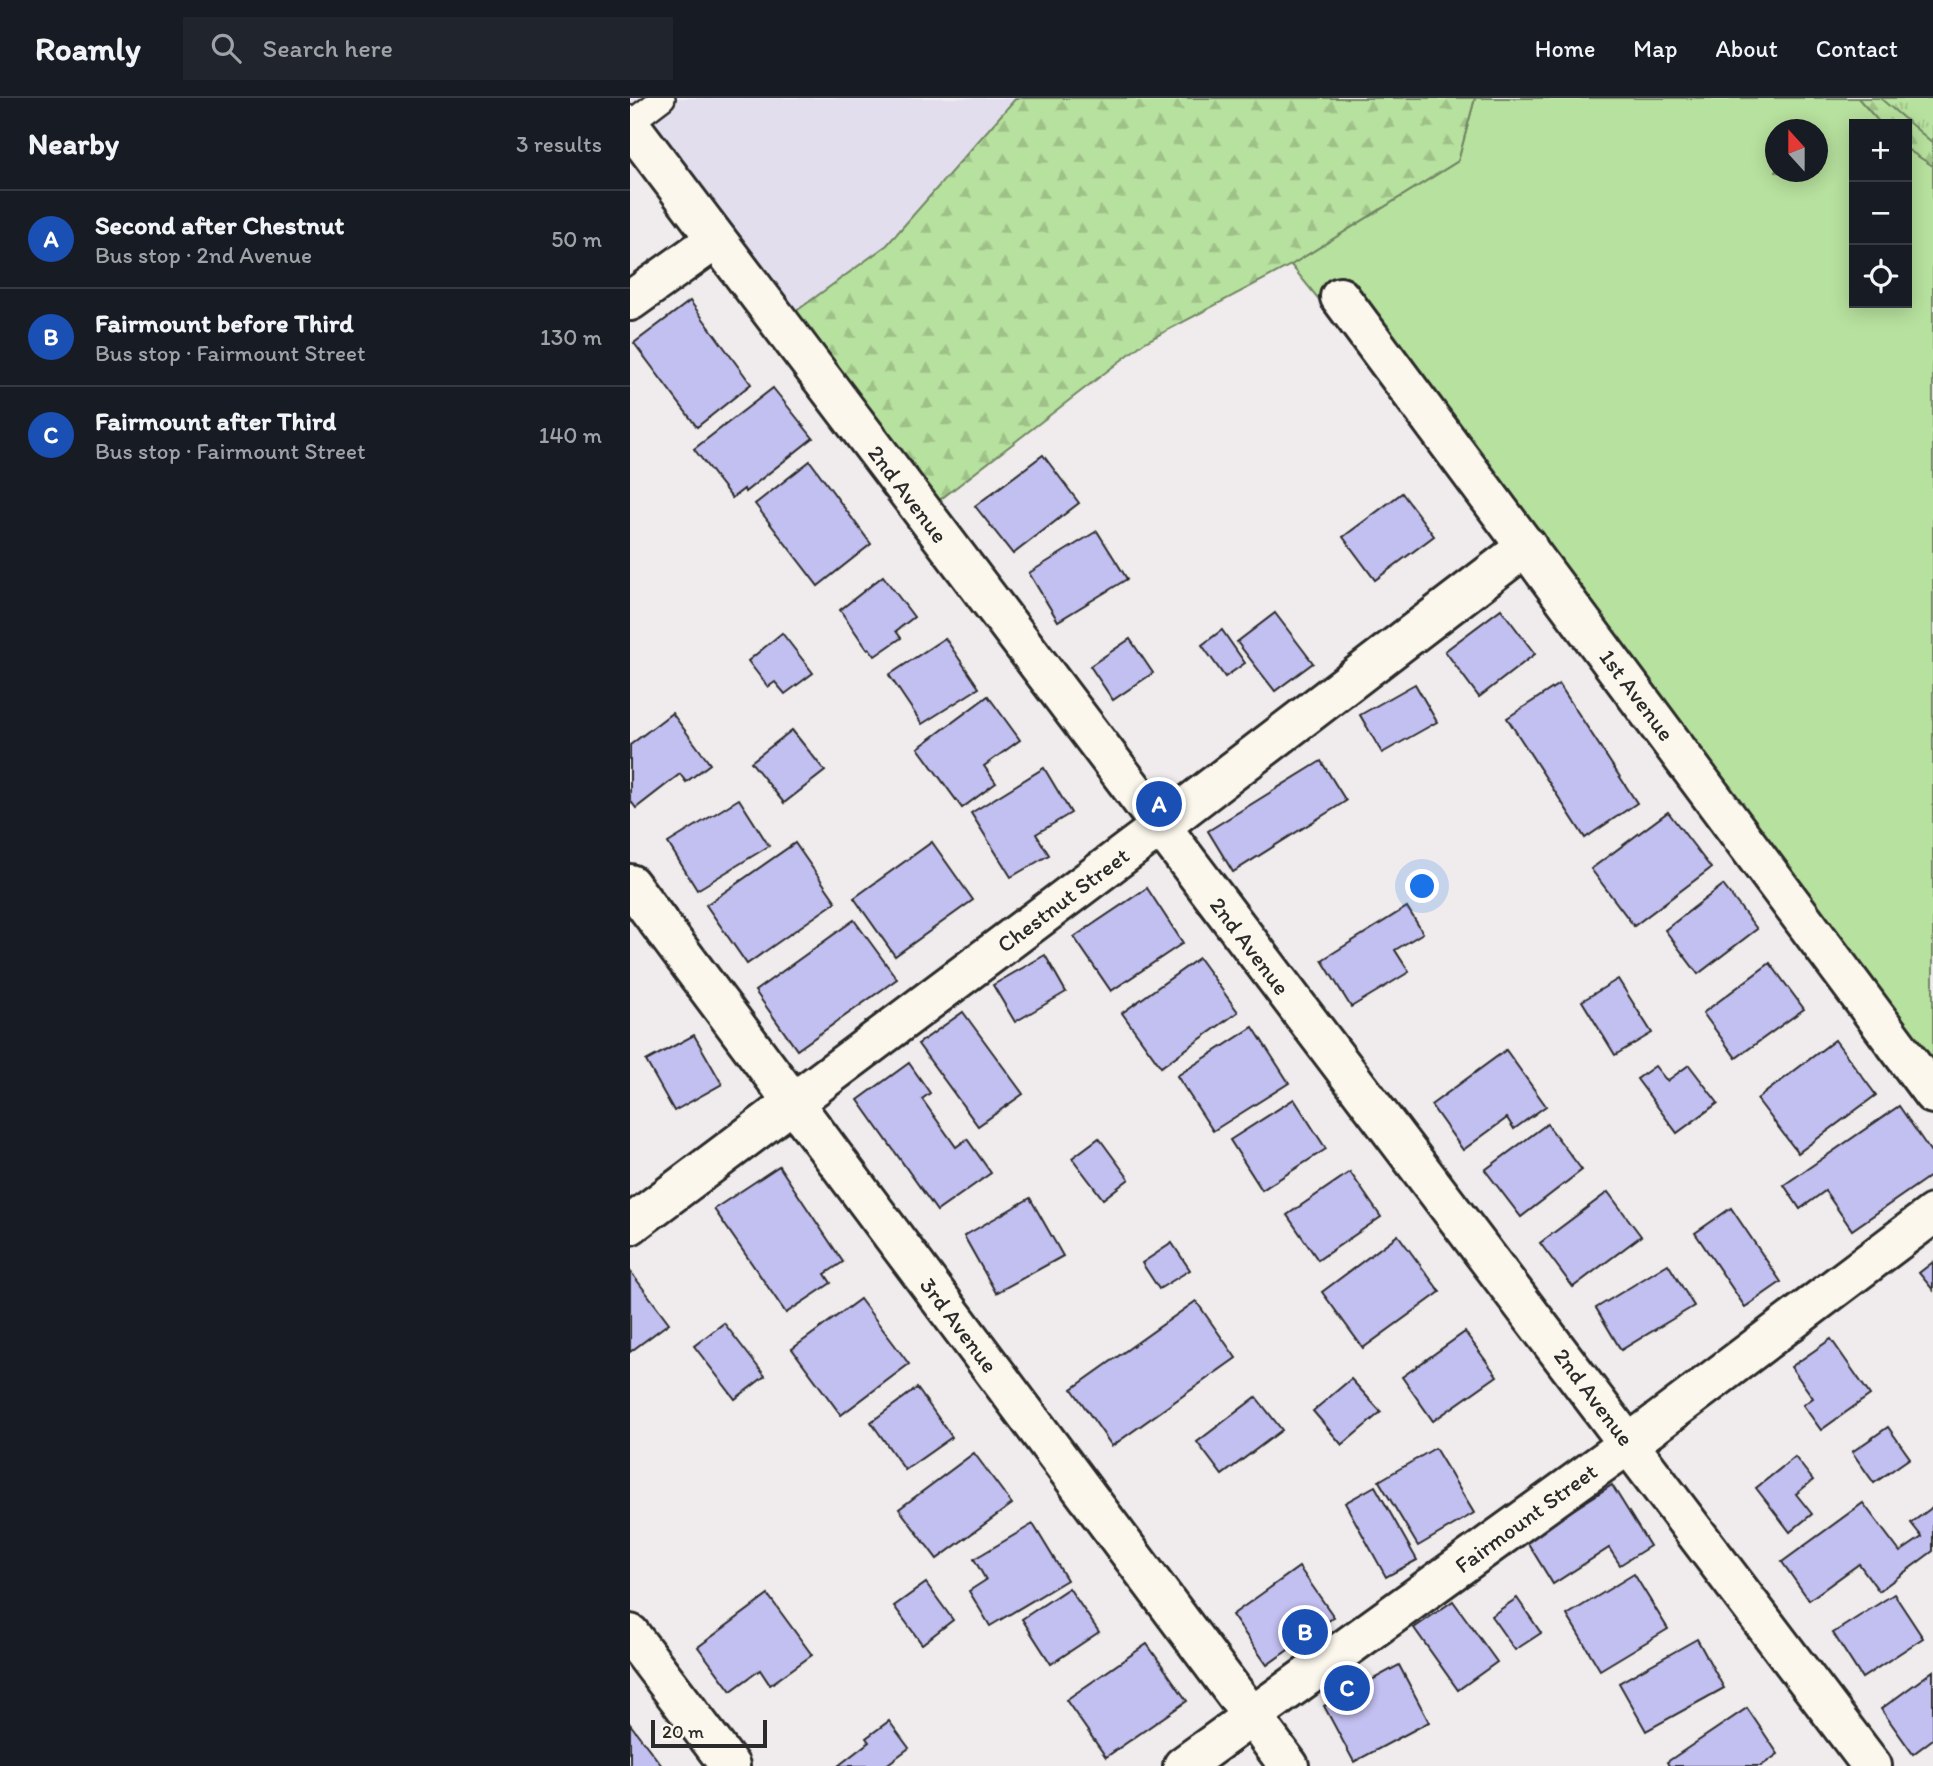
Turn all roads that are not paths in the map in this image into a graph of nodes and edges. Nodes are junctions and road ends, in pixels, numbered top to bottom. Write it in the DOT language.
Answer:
graph roads {
  1 [pos="663,98"];
  2 [pos="630,124"];
  3 [pos="715,240"];
  4 [pos="1340,297"];
  5 [pos="630,301"];
  6 [pos="1527,546"];
  7 [pos="1160,827"];
  8 [pos="630,884"];
  9 [pos="1933,1094"];
  10 [pos="794,1104"];
  11 [pos="1933,1214"];
  12 [pos="630,1225"];
  13 [pos="1630,1443"];
  14 [pos="630,1634"];
  15 [pos="1250,1716"];
  16 [pos="730,1766"];
  17 [pos="1183,1766"];
  18 [pos="1289,1766"];
  19 [pos="1872,1766"];
  1 -- 2 [label="lane"];
  2 -- 3 [label="street, 2nd Avenue"];
  3 -- 5 [label="street"];
  3 -- 7 [label="street, 2nd Avenue"];
  4 -- 6 [label="street, 1st Avenue"];
  6 -- 7 [label="street, Chestnut Street"];
  6 -- 9 [label="street, 1st Avenue"];
  7 -- 10 [label="street, Chestnut Street"];
  7 -- 13 [label="street, 2nd Avenue"];
  8 -- 10 [label="street, 3rd Avenue"];
  10 -- 12 [label="street, Chestnut Street"];
  10 -- 15 [label="street, 3rd Avenue"];
  11 -- 13 [label="street, Fairmount Street"];
  13 -- 15 [label="street, Fairmount Street"];
  13 -- 19 [label="street, 2nd Avenue"];
  14 -- 16 [label="street"];
  15 -- 17 [label="street, Fairmount Street"];
  15 -- 18 [label="street, 3rd Avenue"];
}
